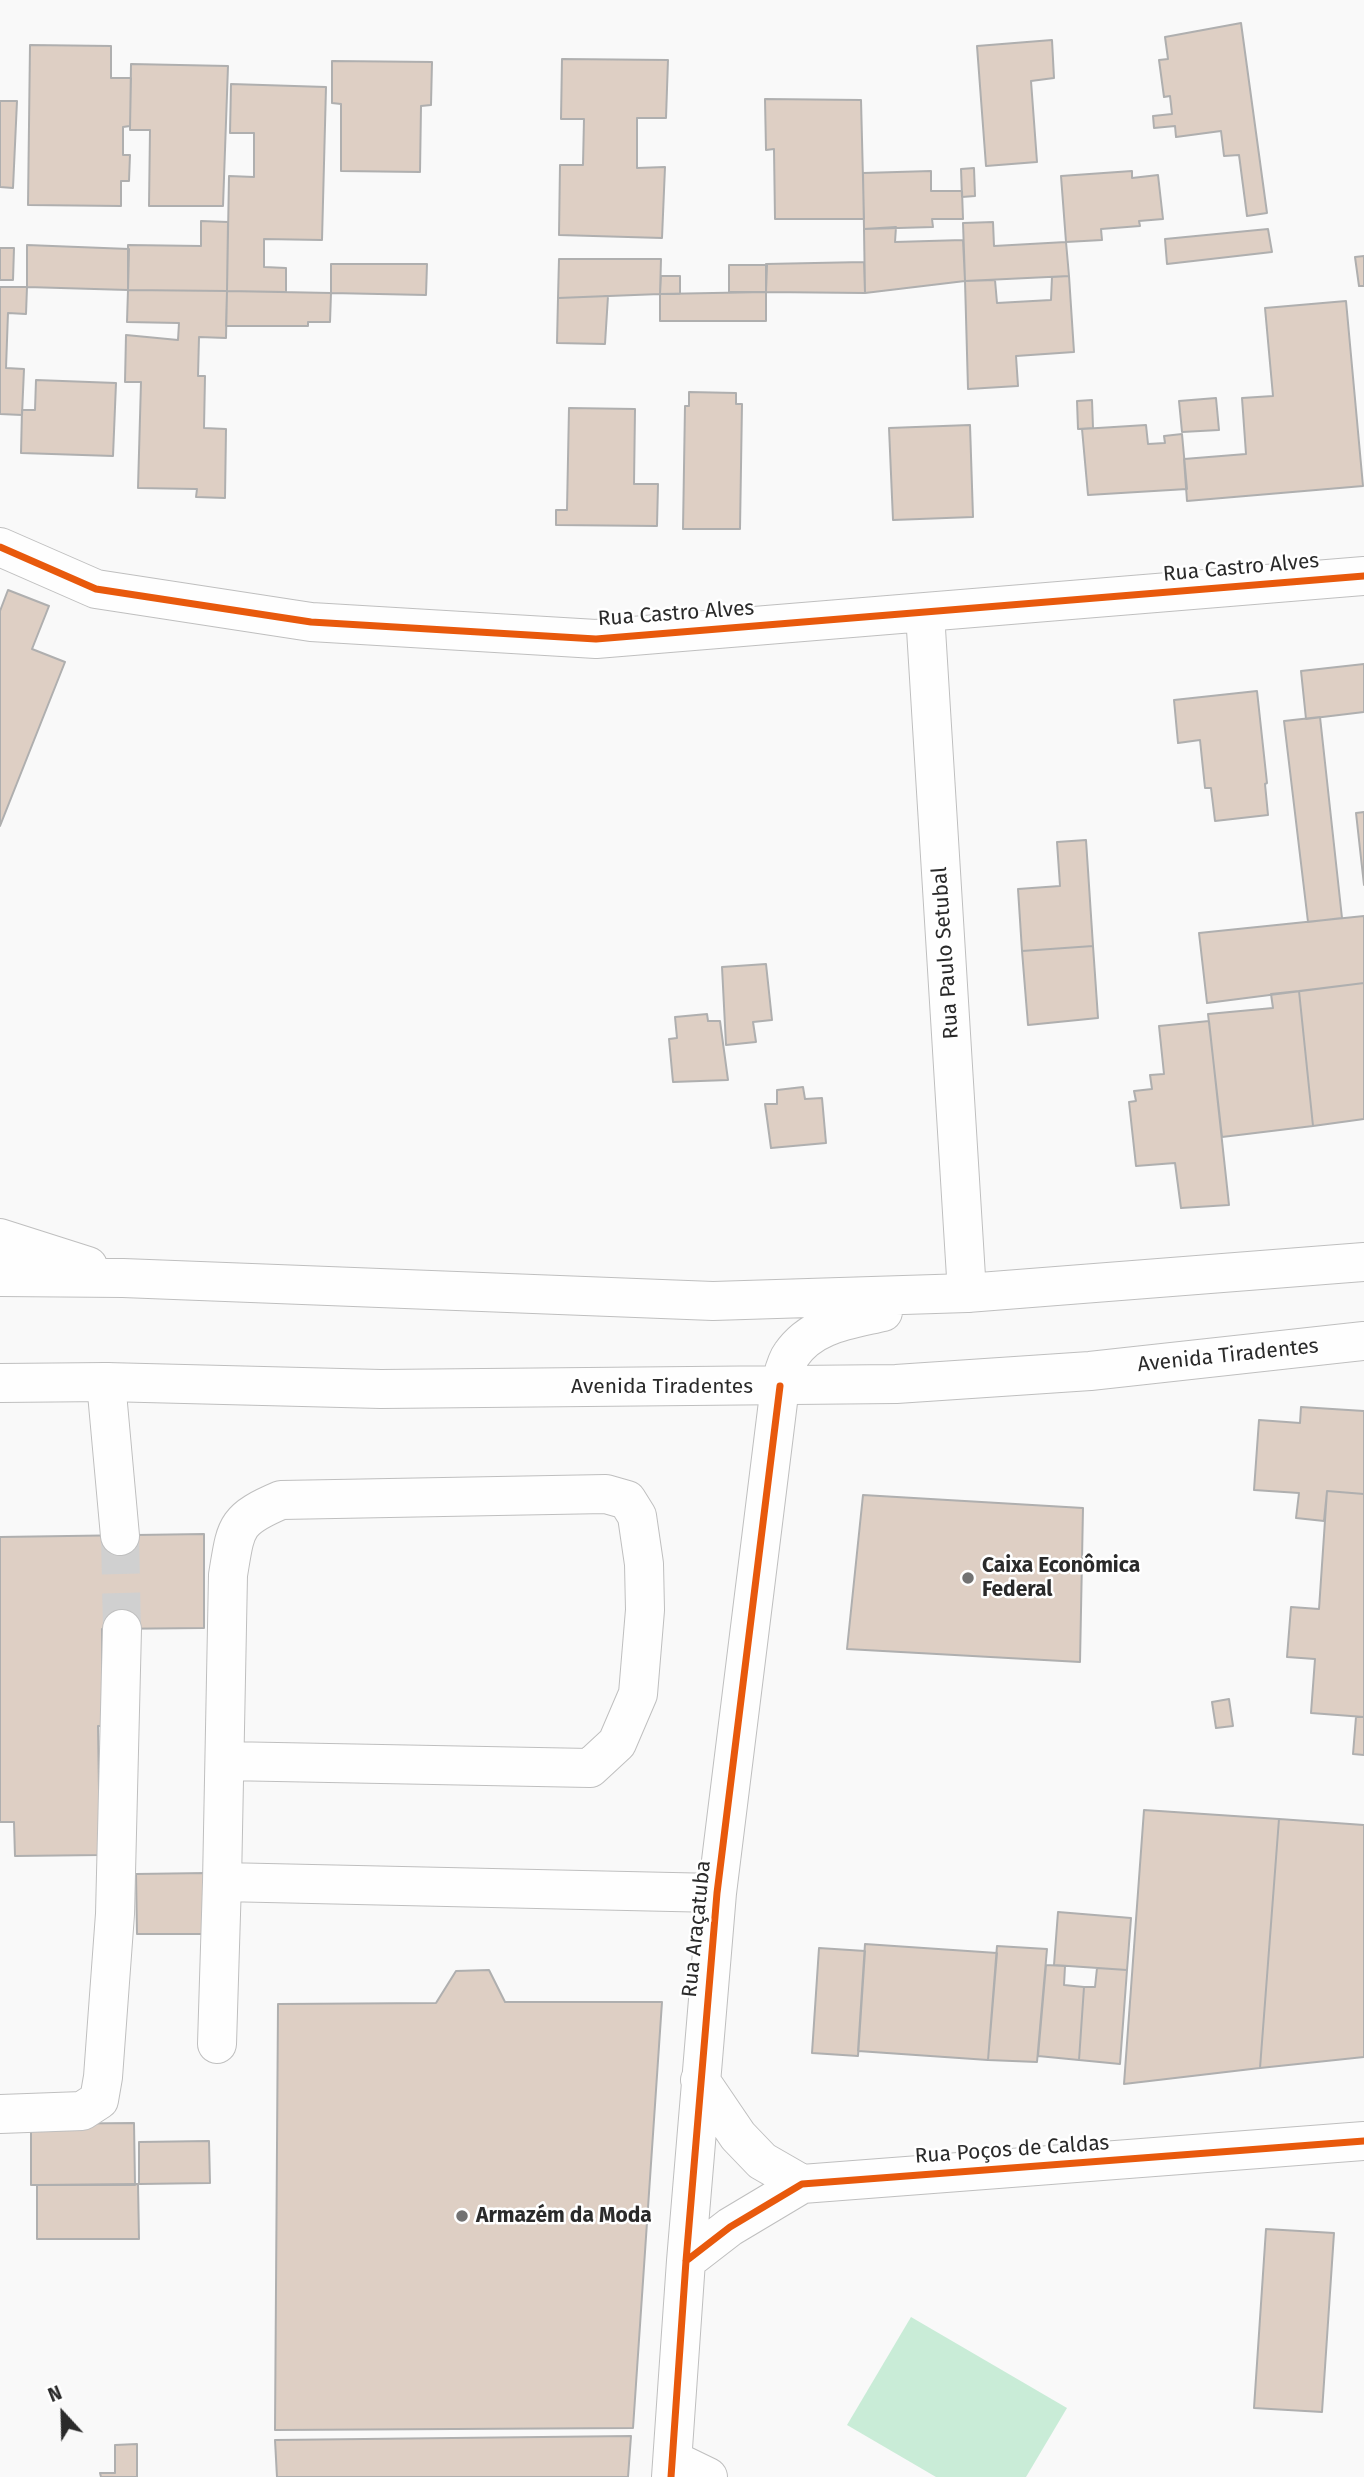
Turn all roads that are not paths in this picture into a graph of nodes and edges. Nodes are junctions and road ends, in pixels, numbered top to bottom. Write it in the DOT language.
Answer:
graph roads {
  1 [pos="0,547"];
  2 [pos="1364,576"];
  3 [pos="925,613"];
  4 [pos="0,1238"];
  5 [pos="1364,1262"];
  6 [pos="0,1277"];
  7 [pos="123,1278"];
  8 [pos="967,1293"];
  9 [pos="1364,1341"];
  10 [pos="106,1382"];
  11 [pos="0,1383"];
  12 [pos="780,1386"];
  13 [pos="120,1536"];
  14 [pos="122,1629"];
  15 [pos="225,1761"];
  16 [pos="222,1882"];
  17 [pos="717,1893"];
  18 [pos="217,2044"];
  19 [pos="700,2080"];
  20 [pos="0,2114"];
  21 [pos="1364,2141"];
  22 [pos="802,2184"];
  23 [pos="686,2260"];
  24 [pos="672,2468"];
  25 [pos="708,2477"];
  1 -- 3 [label="street, Rua Castro Alves"];
  2 -- 3 [label="street, Rua Castro Alves"];
  3 -- 8 [label="street, Rua Paulo Setubal"];
  4 -- 7 [label="street"];
  5 -- 8 [label="street"];
  6 -- 7 [label="street"];
  7 -- 8 [label="street"];
  8 -- 12 [label="street, Rua Araçatuba"];
  9 -- 12 [label="street, Avenida Tiradentes"];
  10 -- 11 [label="street, Avenida Tiradentes"];
  10 -- 12 [label="street, Avenida Tiradentes"];
  10 -- 13 [label="street"];
  12 -- 17 [label="street, Rua Araçatuba"];
  14 -- 20 [label="street"];
  15 -- 15 [label="street"];
  15 -- 16 [label="street"];
  16 -- 17 [label="street"];
  16 -- 18 [label="street"];
  17 -- 19 [label="street, Rua Araçatuba"];
  19 -- 22 [label="street"];
  19 -- 23 [label="street, Rua Araçatuba"];
  21 -- 22 [label="street, Rua Poços de Caldas"];
  22 -- 23 [label="street, Rua Poços de Caldas"];
  23 -- 24 [label="street, Rua Araçatuba"];
  24 -- 25 [label="street"];
}
